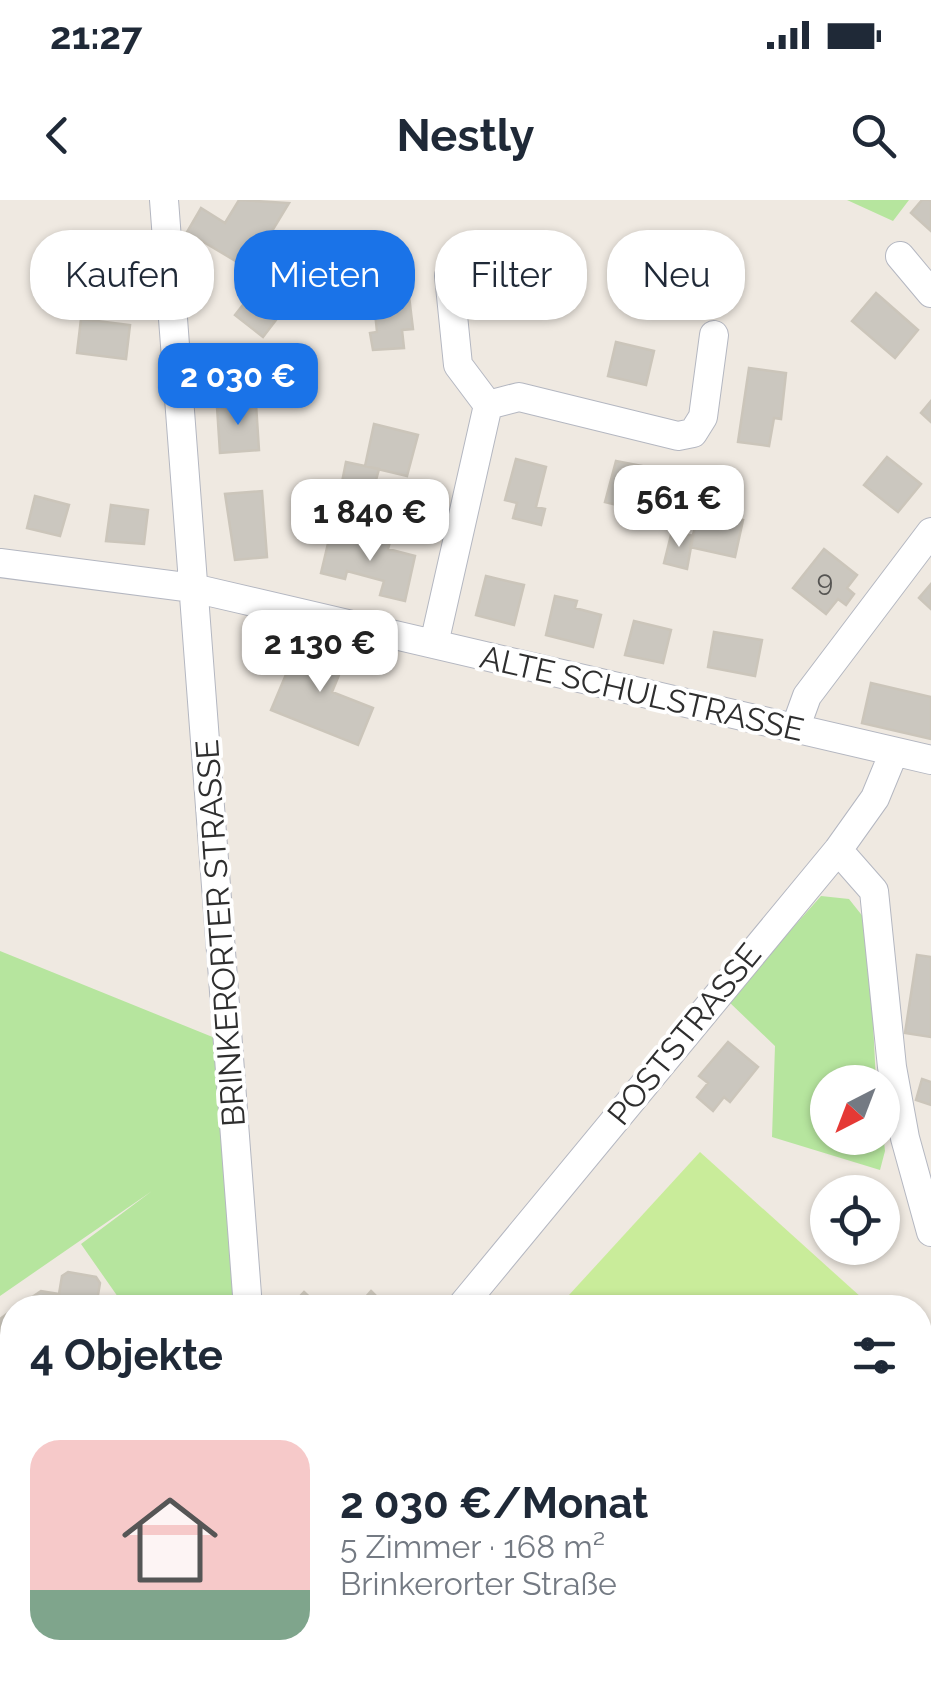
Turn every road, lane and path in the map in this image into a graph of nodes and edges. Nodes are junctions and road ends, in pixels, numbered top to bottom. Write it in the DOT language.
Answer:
graph roads {
  1 [pos="164,200"];
  2 [pos="900,256"];
  3 [pos="931,293"];
  4 [pos="453,320"];
  5 [pos="714,335"];
  6 [pos="488,405"];
  7 [pos="931,532"];
  8 [pos="0,562"];
  9 [pos="193,588"];
  10 [pos="434,644"];
  11 [pos="796,729"];
  12 [pos="894,752"];
  13 [pos="931,760"];
  14 [pos="838,850"];
  15 [pos="931,1232"];
  16 [pos="247,1295"];
  17 [pos="471,1295"];
  1 -- 9 [label="street, BRINKERORTER STRASSE"];
  2 -- 3 [label="street"];
  4 -- 6 [label="street"];
  5 -- 6 [label="street"];
  6 -- 10 [label="street"];
  7 -- 11 [label="street"];
  8 -- 9 [label="street, ALTE SCHULSTRASSE"];
  9 -- 10 [label="street, ALTE SCHULSTRASSE"];
  9 -- 16 [label="street, BRINKERORTER STRASSE"];
  10 -- 11 [label="street, ALTE SCHULSTRASSE"];
  11 -- 12 [label="street, ALTE SCHULSTRASSE"];
  12 -- 13 [label="street, ALTE SCHULSTRASSE"];
  12 -- 14 [label="street, POSTSTRASSE"];
  14 -- 15 [label="street"];
  14 -- 17 [label="street, POSTSTRASSE"];
}
